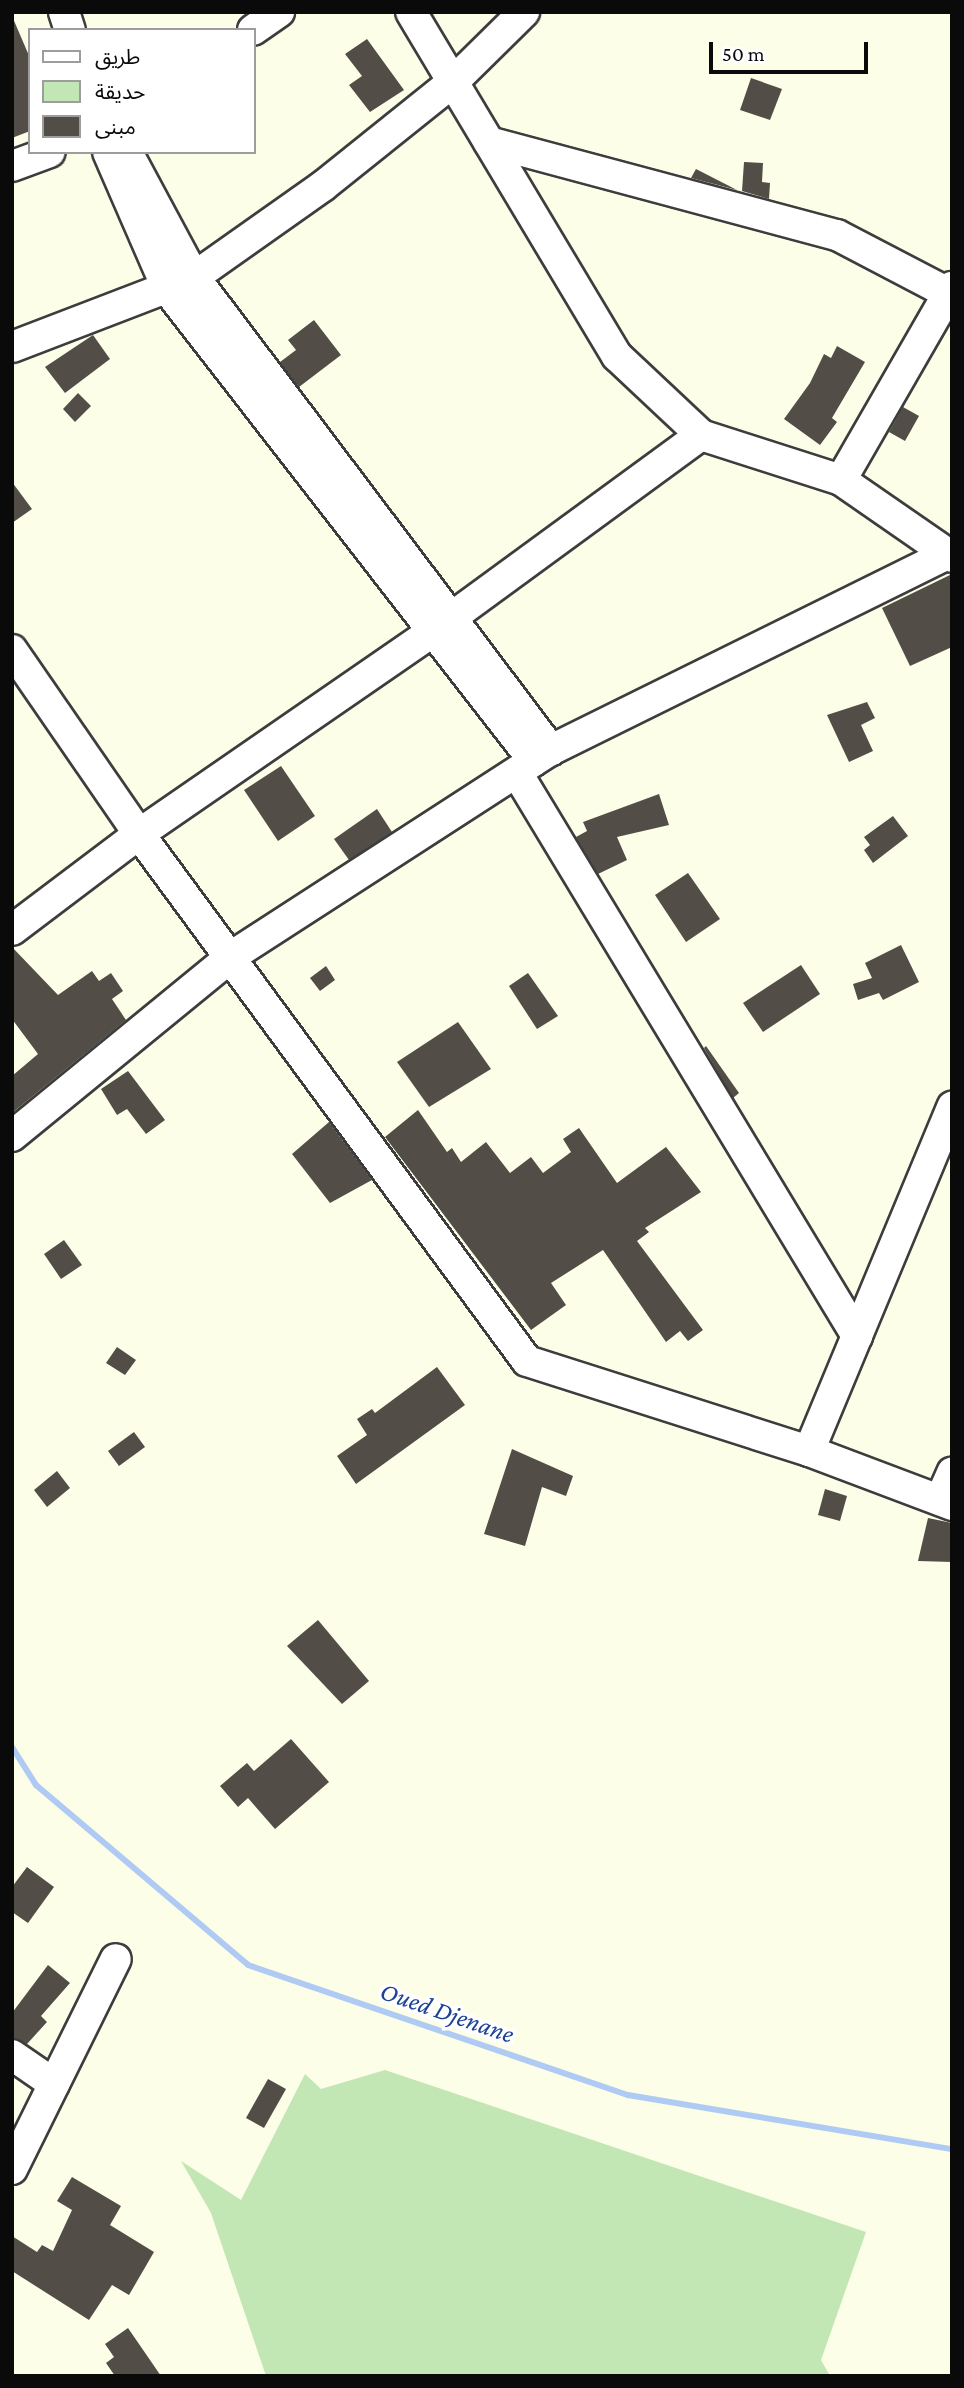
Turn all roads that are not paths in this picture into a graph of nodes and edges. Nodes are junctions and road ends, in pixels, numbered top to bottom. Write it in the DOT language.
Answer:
graph roads {
  1 [pos="411,12"];
  2 [pos="524,12"];
  3 [pos="453,82"];
  4 [pos="489,142"];
  5 [pos="45,154"];
  6 [pos="109,154"];
  7 [pos="128,154"];
  8 [pos="12,166"];
  9 [pos="181,283"];
  10 [pos="950,290"];
  11 [pos="12,347"];
  12 [pos="701,435"];
  13 [pos="841,480"];
  14 [pos="950,555"];
  15 [pos="442,624"];
  16 [pos="12,650"];
  17 [pos="534,761"];
  18 [pos="139,834"];
  19 [pos="12,930"];
  20 [pos="232,956"];
  21 [pos="952,1107"];
  22 [pos="12,1136"];
  23 [pos="857,1336"];
  24 [pos="809,1451"];
  25 [pos="948,1493"];
  26 [pos="116,1959"];
  27 [pos="12,2055"];
  28 [pos="54,2084"];
  29 [pos="12,2169"];
  1 -- 3 [label="street"];
  2 -- 3 [label="street"];
  3 -- 4 [label="street"];
  3 -- 9 [label="street"];
  4 -- 10 [label="street"];
  4 -- 12 [label="street"];
  5 -- 8 [label="street"];
  6 -- 9 [label="street"];
  7 -- 9 [label="street"];
  9 -- 11 [label="street"];
  9 -- 15 [label="street"];
  10 -- 13 [label="street"];
  12 -- 13 [label="street"];
  12 -- 15 [label="street"];
  13 -- 14 [label="street"];
  14 -- 17 [label="street"];
  15 -- 17 [label="street"];
  15 -- 18 [label="street"];
  16 -- 18 [label="street"];
  17 -- 20 [label="street"];
  17 -- 23 [label="street"];
  18 -- 19 [label="street"];
  18 -- 20 [label="street"];
  20 -- 22 [label="street"];
  20 -- 24 [label="street"];
  21 -- 23 [label="street"];
  23 -- 24 [label="street"];
  24 -- 25 [label="street"];
  26 -- 28 [label="street"];
  27 -- 28 [label="street"];
  28 -- 29 [label="street"];
}
